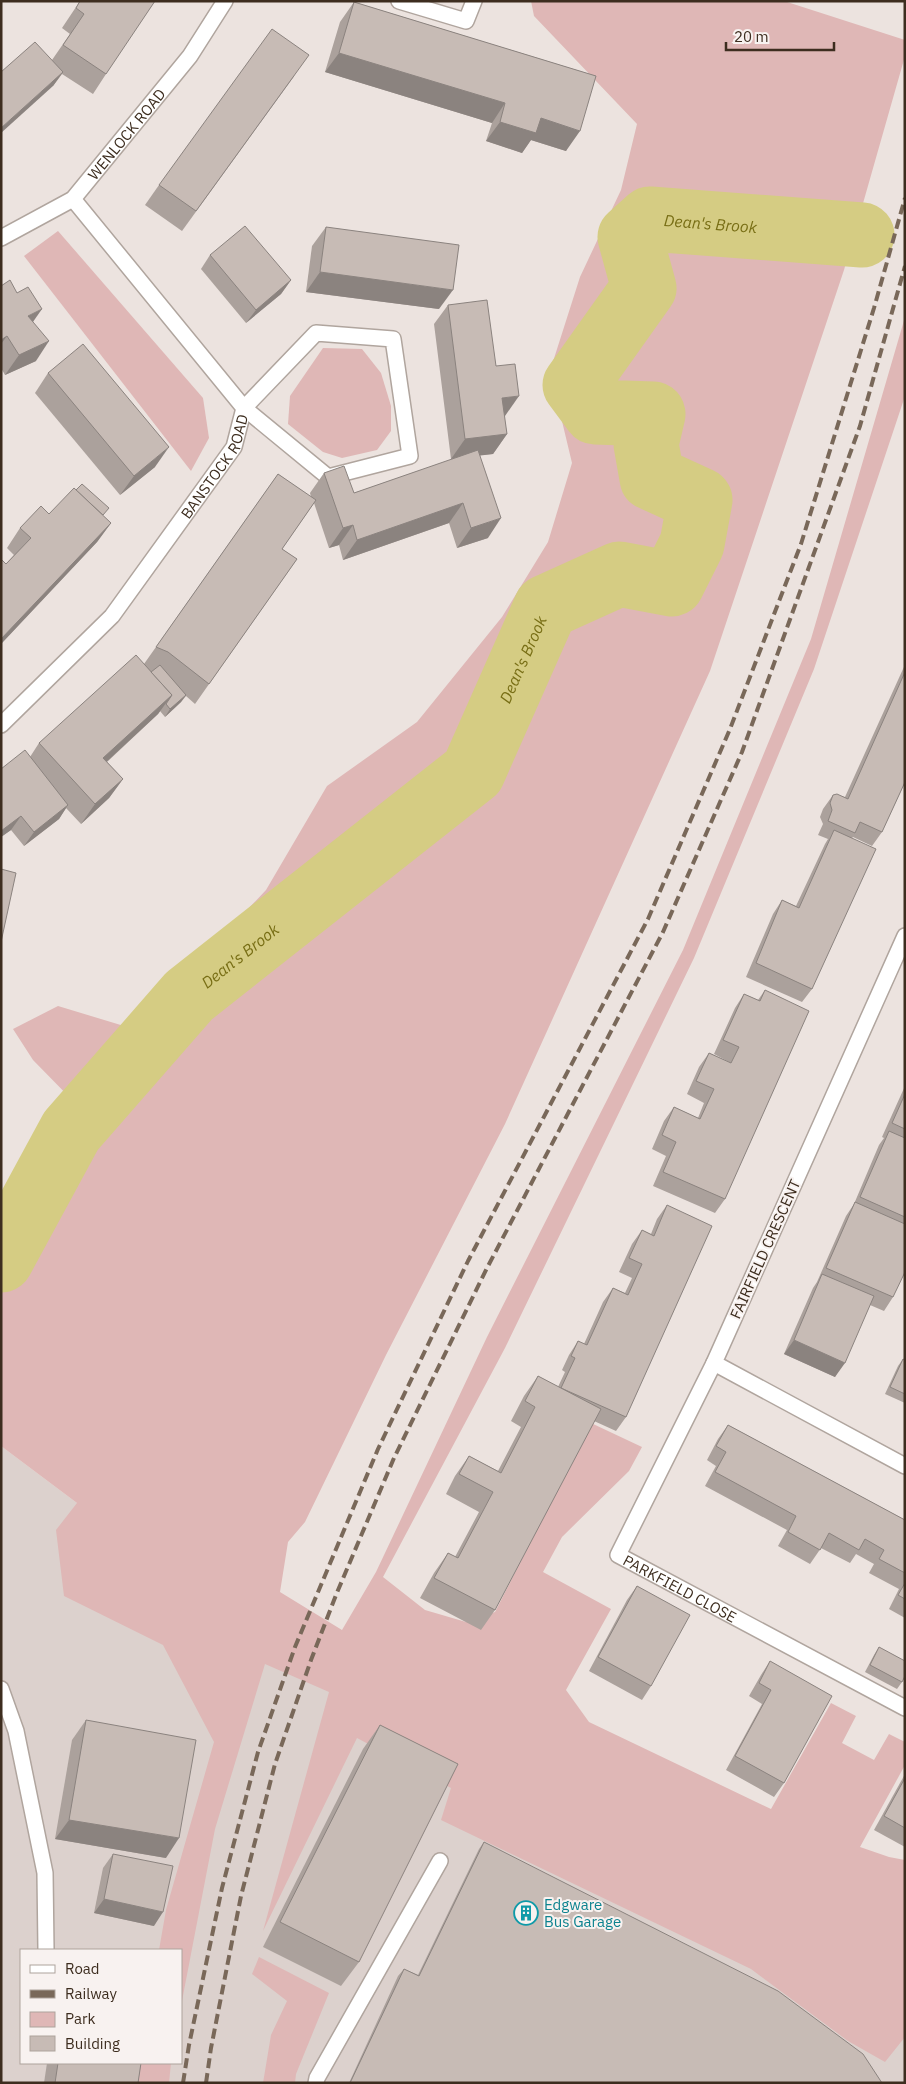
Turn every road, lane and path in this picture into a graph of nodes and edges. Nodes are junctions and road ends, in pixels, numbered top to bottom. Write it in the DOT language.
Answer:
graph roads {
  1 [pos="225,1"];
  2 [pos="399,1"];
  3 [pos="474,1"];
  4 [pos="73,199"];
  5 [pos="1,238"];
  6 [pos="244,408"];
  7 [pos="1,725"];
  8 [pos="905,936"];
  9 [pos="714,1363"];
  10 [pos="905,1466"];
  11 [pos="1,1689"];
  12 [pos="905,1708"];
  13 [pos="440,1861"];
  14 [pos="46,1949"];
  15 [pos="316,2083"];
  1 -- 4 [label="street, WENLOCK ROAD"];
  2 -- 3 [label="street"];
  4 -- 5 [label="street, WENLOCK ROAD"];
  4 -- 6 [label="street, BANSTOCK ROAD"];
  6 -- 6 [label="street"];
  6 -- 7 [label="street, BANSTOCK ROAD"];
  8 -- 9 [label="street, FAIRFIELD CRESCENT"];
  9 -- 10 [label="street"];
  9 -- 12 [label="street, PARKFIELD CLOSE"];
  11 -- 14 [label="street"];
  13 -- 15 [label="street"];
}
